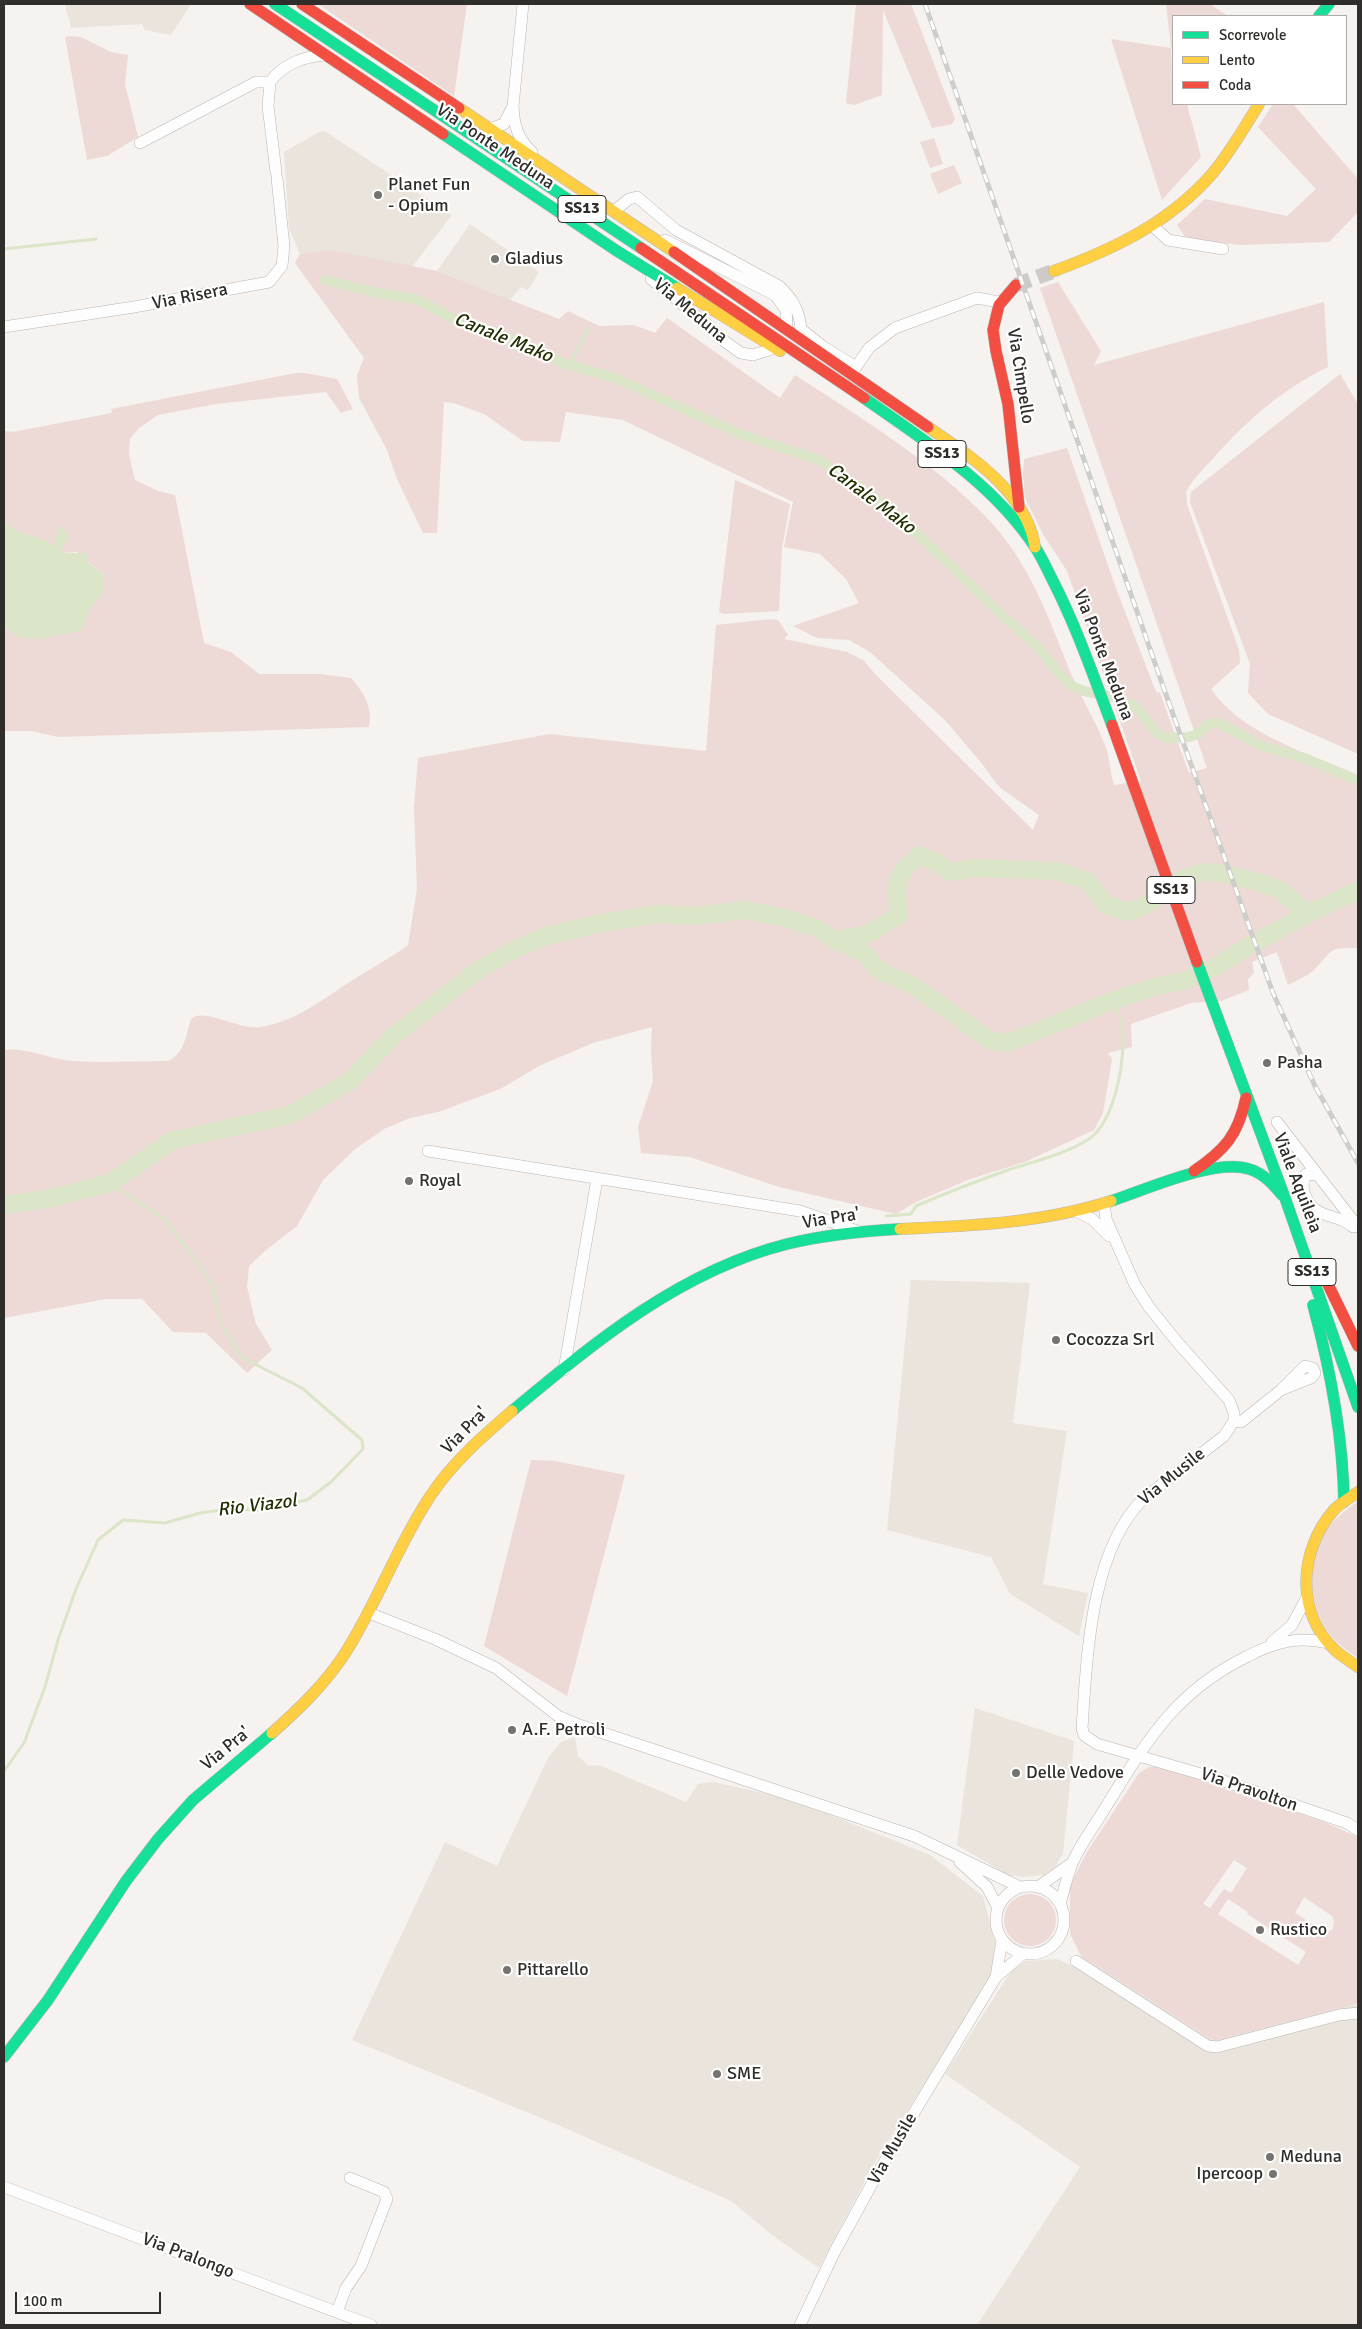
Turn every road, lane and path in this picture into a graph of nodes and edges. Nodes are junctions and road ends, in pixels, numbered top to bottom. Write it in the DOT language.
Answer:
graph roads {
  1 [pos="250,4"];
  2 [pos="276,4"];
  3 [pos="302,4"];
  4 [pos="523,4"];
  5 [pos="1330,4"];
  6 [pos="1320,15"];
  7 [pos="295,33"];
  8 [pos="326,55"];
  9 [pos="289,65"];
  10 [pos="270,82"];
  11 [pos="1258,105"];
  12 [pos="513,106"];
  13 [pos="490,129"];
  14 [pos="140,143"];
  15 [pos="547,167"];
  16 [pos="614,211"];
  17 [pos="632,223"];
  18 [pos="1154,227"];
  19 [pos="1223,249"];
  20 [pos="617,251"];
  21 [pos="1054,271"];
  22 [pos="1016,285"];
  23 [pos="999,302"];
  24 [pos="787,324"];
  25 [pos="4,326"];
  26 [pos="769,350"];
  27 [pos="854,370"];
  28 [pos="834,377"];
  29 [pos="1012,450"];
  30 [pos="990,472"];
  31 [pos="1019,507"];
  32 [pos="1035,547"];
  33 [pos="1211,1001"];
  34 [pos="1246,1098"];
  35 [pos="1277,1122"];
  36 [pos="428,1151"];
  37 [pos="1189,1174"];
  38 [pos="1316,1175"];
  39 [pos="597,1179"];
  40 [pos="1285,1198"];
  41 [pos="1104,1203"];
  42 [pos="1076,1211"];
  43 [pos="1358,1227"];
  44 [pos="857,1231"];
  45 [pos="1358,1232"];
  46 [pos="1118,1250"];
  47 [pos="1358,1346"];
  48 [pos="564,1370"];
  49 [pos="1281,1390"];
  50 [pos="1358,1407"];
  51 [pos="1234,1421"];
  52 [pos="1358,1492"];
  53 [pos="1344,1502"];
  54 [pos="1306,1597"];
  55 [pos="369,1613"];
  56 [pos="1328,1643"];
  57 [pos="1265,1647"];
  58 [pos="1358,1667"];
  59 [pos="1138,1755"];
  60 [pos="1358,1830"];
  61 [pos="955,1857"];
  62 [pos="1072,1863"];
  63 [pos="1020,1887"];
  64 [pos="1038,1887"];
  65 [pos="1060,1904"];
  66 [pos="998,1908"];
  67 [pos="1002,1940"];
  68 [pos="1023,1954"];
  69 [pos="1076,1961"];
  70 [pos="996,1977"];
  71 [pos="1358,2013"];
  72 [pos="4,2057"];
  73 [pos="350,2178"];
  74 [pos="4,2186"];
  75 [pos="337,2312"];
  76 [pos="372,2325"];
  77 [pos="800,2325"];
  1 -- 7 [label="street, Via Ponte Meduna"];
  2 -- 28 [label="street, Via Ponte Meduna / SS13"];
  3 -- 13 [label="street, Via Ponte Meduna"];
  4 -- 12 [label="street, Via Ponte Meduna"];
  5 -- 6 [label="street"];
  7 -- 8 [label="street, Via Ponte Meduna"];
  7 -- 9 [label="street"];
  8 -- 9 [label="street"];
  8 -- 20 [label="street, Via Ponte Meduna"];
  9 -- 10 [label="street"];
  10 -- 14 [label="street"];
  10 -- 25 [label="street, Via Risera"];
  11 -- 18 [label="street"];
  12 -- 13 [label="street, Via Ponte Meduna"];
  12 -- 15 [label="street, Via Ponte Meduna"];
  13 -- 15 [label="street, Via Ponte Meduna"];
  15 -- 16 [label="street, Via Ponte Meduna"];
  16 -- 17 [label="street, Via Ponte Meduna"];
  16 -- 27 [label="street, Via Ponte Meduna"];
  17 -- 24 [label="street, Via Ponte Meduna"];
  17 -- 27 [label="street, Via Ponte Meduna"];
  18 -- 19 [label="street"];
  18 -- 21 [label="street"];
  20 -- 26 [label="street, Via Meduna"];
  20 -- 28 [label="street, Via Ponte Meduna"];
  22 -- 23 [label="street"];
  23 -- 27 [label="street"];
  23 -- 29 [label="street, Via Cimpello"];
  27 -- 30 [label="street, Via Ponte Meduna"];
  28 -- 32 [label="street, Via Ponte Meduna / SS13"];
  29 -- 30 [label="street"];
  29 -- 31 [label="street, Via Cimpello"];
  30 -- 31 [label="street, Via Ponte Meduna"];
  31 -- 32 [label="street, Via Ponte Meduna"];
  32 -- 33 [label="street, Via Ponte Meduna / SS13"];
  33 -- 34 [label="street, Viale Aquileia / SS13"];
  34 -- 37 [label="street, Via Pra'"];
  34 -- 40 [label="street, Viale Aquileia / SS13"];
  35 -- 38 [label="street"];
  36 -- 39 [label="street"];
  37 -- 40 [label="street, Via Pra'"];
  37 -- 41 [label="street, Via Pra'"];
  38 -- 43 [label="street"];
  38 -- 45 [label="street"];
  39 -- 44 [label="street"];
  39 -- 48 [label="street"];
  40 -- 47 [label="street"];
  40 -- 50 [label="street, Viale Aquileia / SS13"];
  40 -- 53 [label="street"];
  41 -- 42 [label="street, Via Pra'"];
  41 -- 46 [label="street"];
  42 -- 44 [label="street, Via Pra'"];
  42 -- 46 [label="street"];
  44 -- 48 [label="street, Via Pra'"];
  46 -- 51 [label="street"];
  48 -- 55 [label="street, Via Pra'"];
  49 -- 51 [label="street"];
  51 -- 59 [label="street, Via Musile"];
  52 -- 53 [label="street"];
  53 -- 54 [label="street"];
  54 -- 56 [label="street"];
  54 -- 57 [label="street"];
  55 -- 61 [label="street"];
  55 -- 72 [label="street, Via Pra'"];
  56 -- 57 [label="street"];
  56 -- 58 [label="street"];
  57 -- 59 [label="street"];
  59 -- 60 [label="street, Via Pravolton"];
  59 -- 62 [label="street"];
  61 -- 63 [label="street"];
  61 -- 66 [label="street"];
  62 -- 64 [label="street"];
  62 -- 65 [label="street"];
  63 -- 64 [label="street"];
  63 -- 66 [label="street"];
  64 -- 65 [label="street"];
  65 -- 68 [label="street"];
  66 -- 67 [label="street"];
  67 -- 68 [label="street"];
  67 -- 70 [label="street"];
  68 -- 70 [label="street"];
  69 -- 71 [label="street"];
  70 -- 77 [label="street, Via Musile"];
  73 -- 75 [label="street"];
  74 -- 75 [label="street, Via Pralongo"];
  75 -- 76 [label="street, Via Pralongo"];
}
